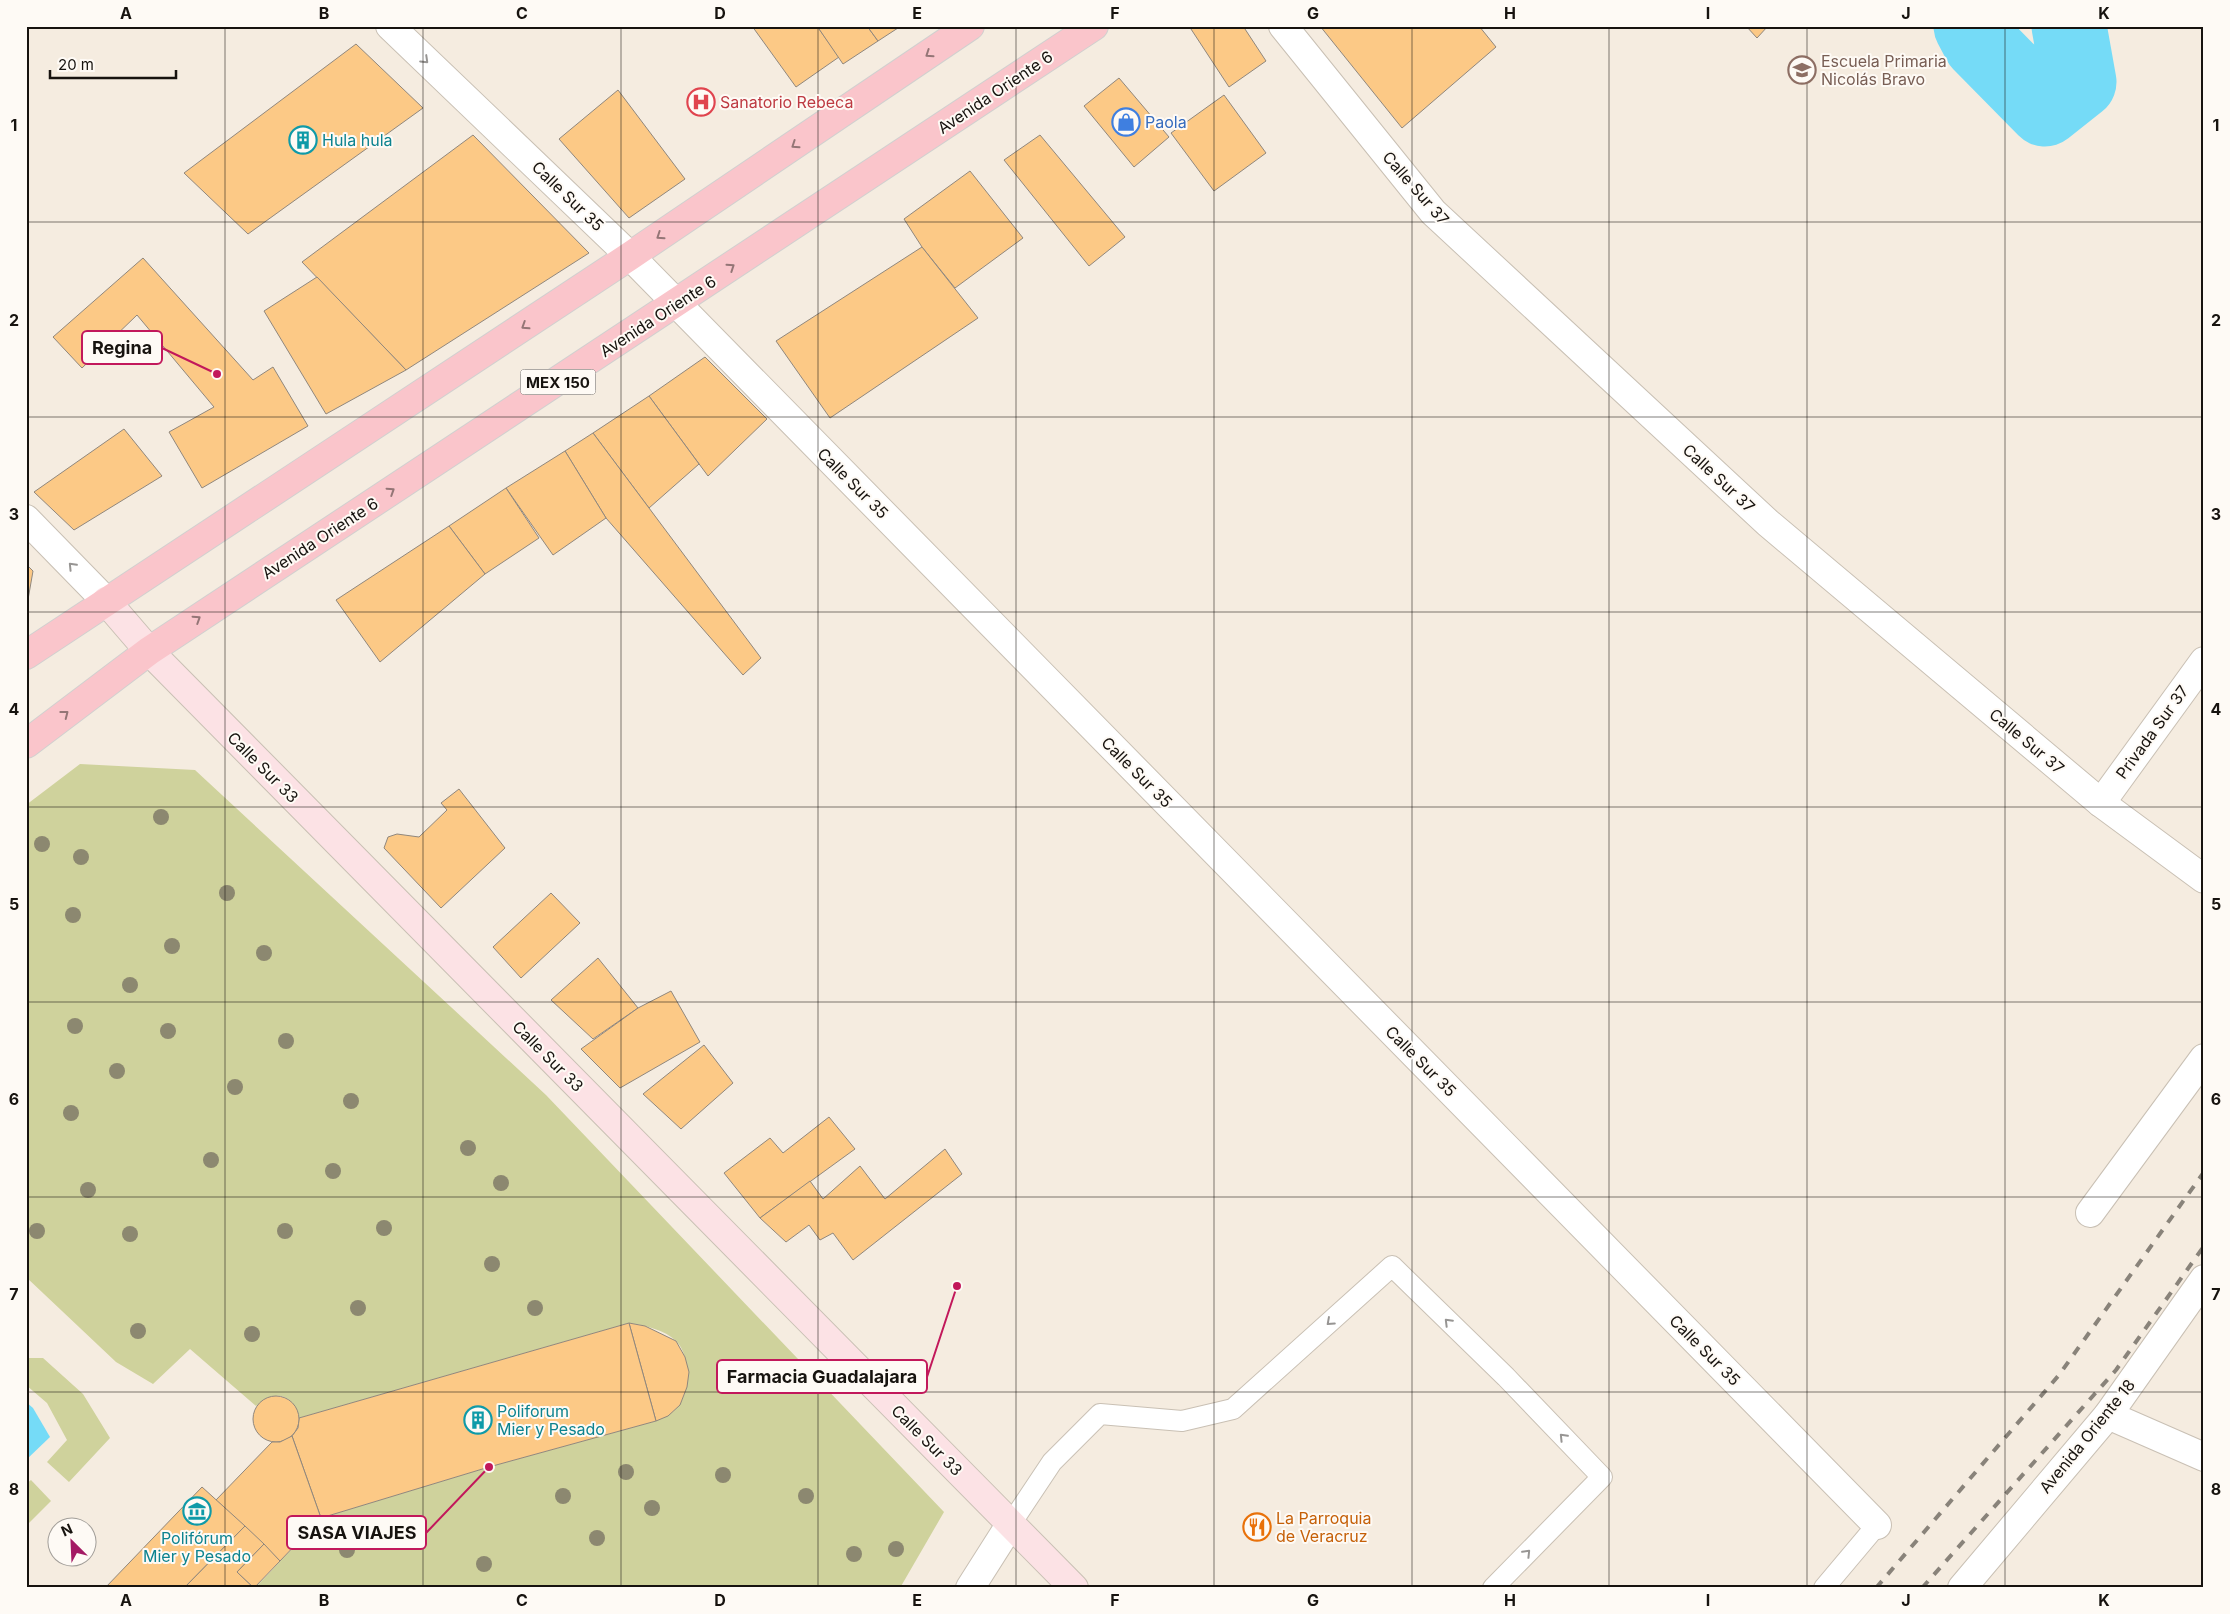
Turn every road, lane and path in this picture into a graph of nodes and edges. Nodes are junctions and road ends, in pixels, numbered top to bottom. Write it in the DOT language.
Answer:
graph roads {
  1 [pos="390,26"];
  2 [pos="970,26"];
  3 [pos="1094,26"];
  4 [pos="1283,26"];
  5 [pos="630,256"];
  6 [pos="677,304"];
  7 [pos="26,519"];
  8 [pos="106,602"];
  9 [pos="149,651"];
  10 [pos="26,655"];
  11 [pos="2204,661"];
  12 [pos="26,744"];
  13 [pos="2101,803"];
  14 [pos="2204,878"];
  15 [pos="2204,1058"];
  16 [pos="2090,1214"];
  17 [pos="2204,1279"];
  18 [pos="2108,1415"];
  19 [pos="2204,1457"];
  20 [pos="1010,1525"];
  21 [pos="1878,1525"];
  22 [pos="970,1588"];
  23 [pos="1074,1588"];
  24 [pos="1492,1588"];
  25 [pos="1824,1588"];
  26 [pos="1962,1588"];
  1 -- 5 [label="street, Calle Sur 35, one-way"];
  2 -- 5 [label="main road, one-way"];
  6 -- 3 [label="main road, Avenida Oriente 6 / MEX 150, one-way"];
  4 -- 13 [label="street, Calle Sur 37"];
  5 -- 6 [label="street, Calle Sur 35"];
  5 -- 8 [label="main road, one-way"];
  9 -- 6 [label="main road, Avenida Oriente 6 / MEX 150, one-way"];
  6 -- 21 [label="street, Calle Sur 35"];
  8 -- 7 [label="street, Calle Sur 33, one-way"];
  8 -- 9 [label="street, Calle Sur 33"];
  8 -- 10 [label="main road"];
  12 -- 9 [label="main road, Avenida Oriente 6 / MEX 150, one-way"];
  9 -- 20 [label="street, Calle Sur 33"];
  11 -- 13 [label="street, Privada Sur 37"];
  13 -- 14 [label="street, Calle Sur 37"];
  15 -- 16 [label="street"];
  17 -- 18 [label="street, Avenida Oriente 18"];
  18 -- 19 [label="street"];
  18 -- 26 [label="street, Avenida Oriente 18"];
  20 -- 22 [label="street"];
  20 -- 23 [label="street, Calle Sur 33"];
  24 -- 20 [label="lane, one-way"];
  21 -- 25 [label="lane"];
}
